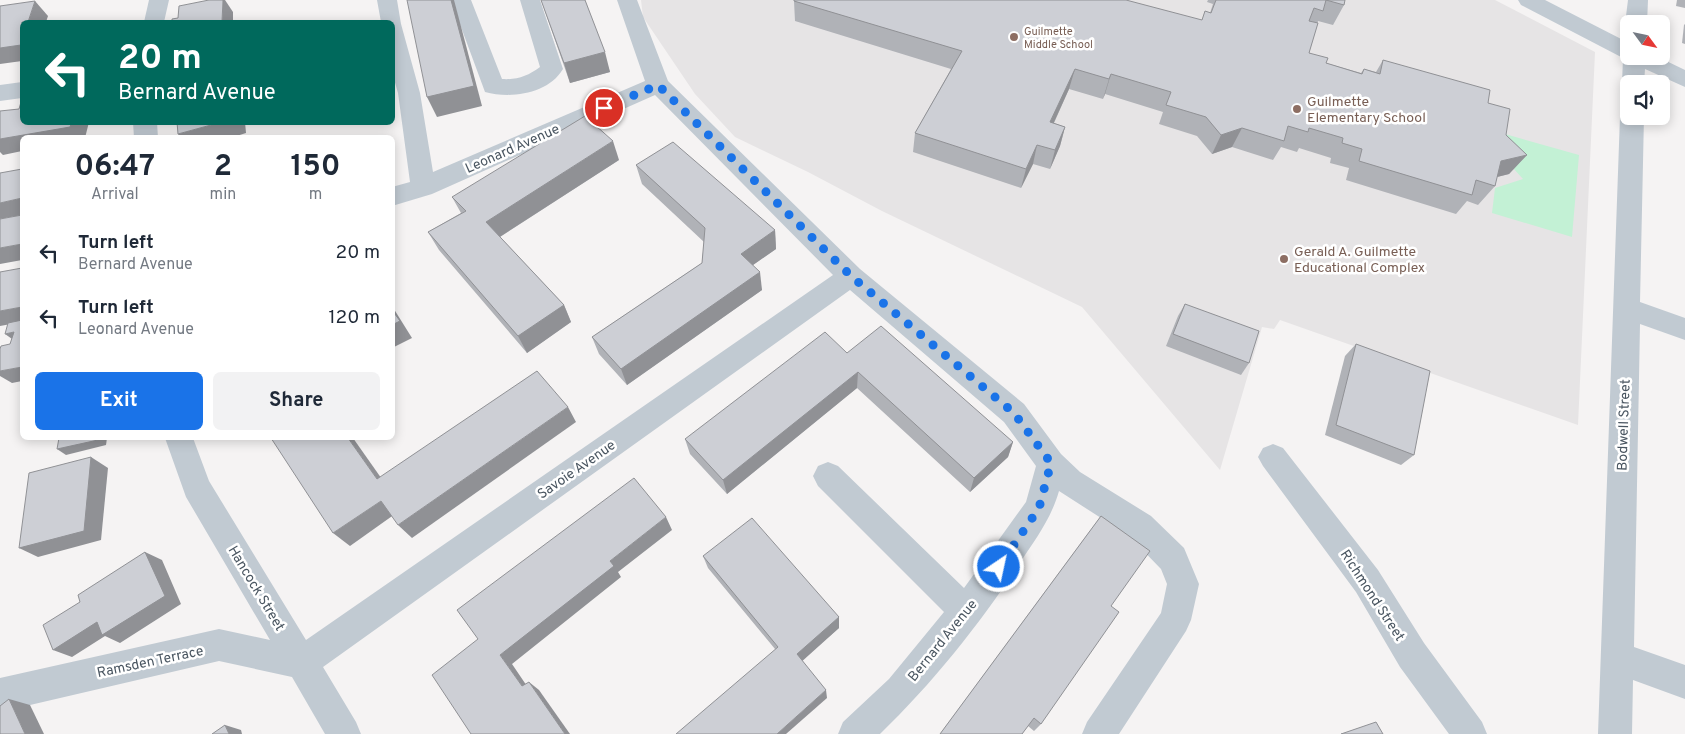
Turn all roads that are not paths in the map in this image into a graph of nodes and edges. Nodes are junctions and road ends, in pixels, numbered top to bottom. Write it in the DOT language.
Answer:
graph roads {
  1 [pos="159,0"];
  2 [pos="388,0"];
  3 [pos="461,0"];
  4 [pos="530,0"];
  5 [pos="627,0"];
  6 [pos="1528,0"];
  7 [pos="1638,0"];
  8 [pos="1637,15"];
  9 [pos="154,20"];
  10 [pos="391,20"];
  11 [pos="395,39"];
  12 [pos="1620,47"];
  13 [pos="1655,65"];
  14 [pos="1685,79"];
  15 [pos="658,85"];
  16 [pos="20,90"];
  17 [pos="0,93"];
  18 [pos="1632,125"];
  19 [pos="423,187"];
  20 [pos="395,196"];
  21 [pos="851,276"];
  22 [pos="1628,309"];
  23 [pos="1685,329"];
  24 [pos="180,440"];
  25 [pos="1274,457"];
  26 [pos="1051,463"];
  27 [pos="828,476"];
  28 [pos="966,611"];
  29 [pos="1618,658"];
  30 [pos="301,662"];
  31 [pos="1685,682"];
  32 [pos="0,695"];
  33 [pos="344,734"];
  34 [pos="854,734"];
  35 [pos="1100,734"];
  36 [pos="1470,734"];
  37 [pos="1615,734"];
  1 -- 9 [label="street"];
  2 -- 10 [label="street"];
  3 -- 4 [label="street"];
  5 -- 15 [label="street"];
  6 -- 12 [label="street"];
  7 -- 8 [label="street"];
  11 -- 19 [label="street"];
  13 -- 14 [label="street"];
  15 -- 19 [label="street, Leonard Avenue"];
  15 -- 21 [label="street"];
  16 -- 17 [label="street"];
  18 -- 22 [label="street, Bodwell Street"];
  19 -- 20 [label="street, Leonard Avenue"];
  21 -- 26 [label="street"];
  21 -- 30 [label="street, Savoie Avenue"];
  22 -- 23 [label="street"];
  22 -- 29 [label="street, Bodwell Street"];
  24 -- 30 [label="street, Hancock Street"];
  25 -- 36 [label="street, Richmond Street"];
  26 -- 28 [label="street, Bernard Avenue"];
  26 -- 35 [label="street"];
  27 -- 28 [label="street"];
  28 -- 34 [label="street, Bernard Avenue"];
  29 -- 31 [label="street"];
  29 -- 37 [label="street, Bodwell Street"];
  30 -- 32 [label="street, Ramsden Terrace"];
  30 -- 33 [label="street, Hancock Street"];
}
